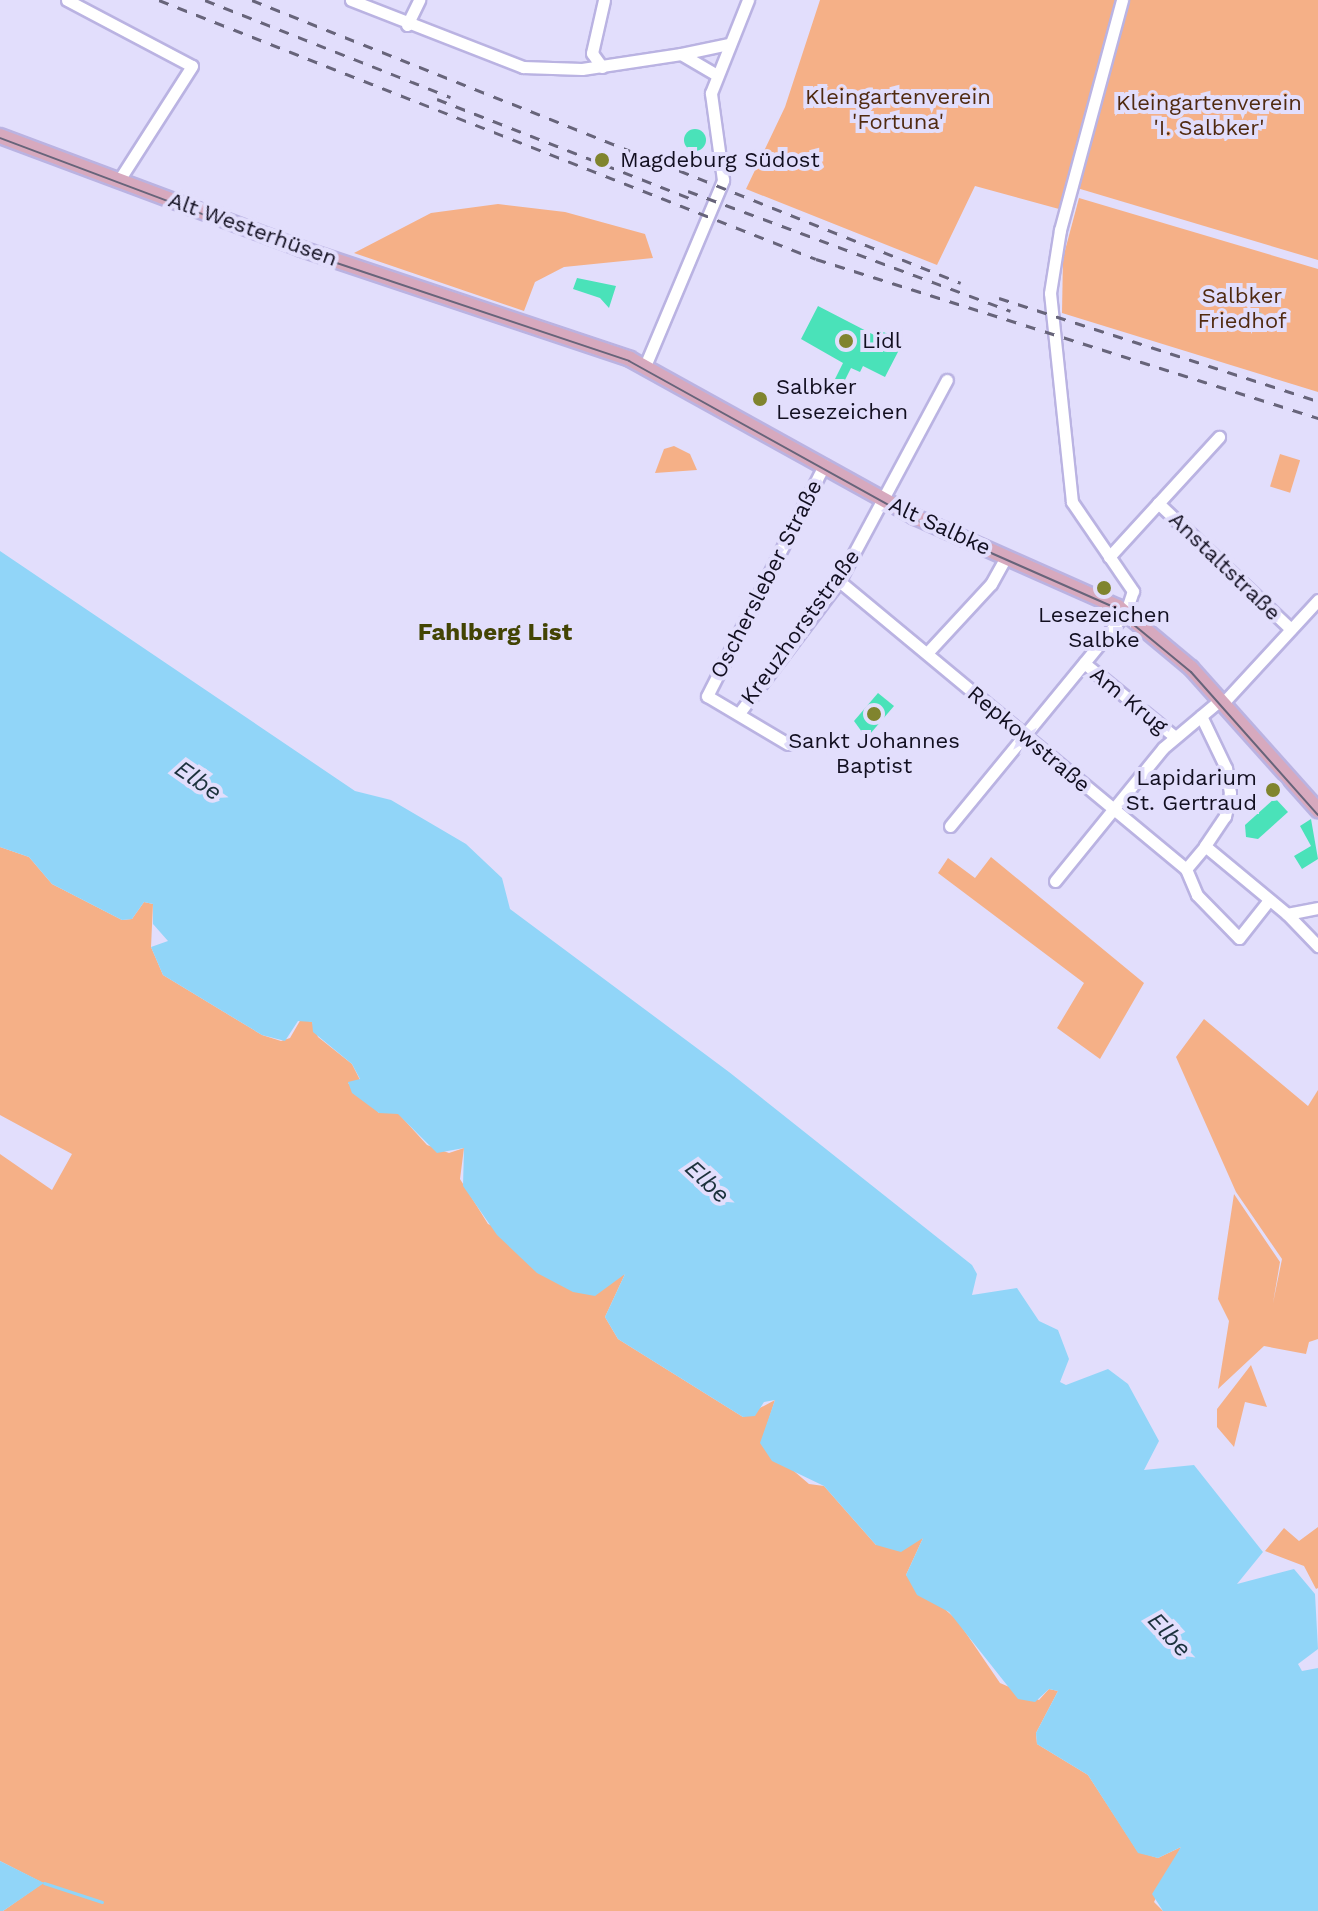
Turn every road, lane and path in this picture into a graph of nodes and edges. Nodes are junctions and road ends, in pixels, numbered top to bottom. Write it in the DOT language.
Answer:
graph roads {
  1 [pos="67,0"];
  2 [pos="351,0"];
  3 [pos="419,0"];
  4 [pos="604,0"];
  5 [pos="748,0"];
  6 [pos="1122,0"];
  7 [pos="407,25"];
  8 [pos="729,44"];
  9 [pos="681,54"];
  10 [pos="602,67"];
  11 [pos="717,75"];
  12 [pos="0,136"];
  13 [pos="119,180"];
  14 [pos="508,317"];
  15 [pos="645,366"];
  16 [pos="947,380"];
  17 [pos="1219,437"];
  18 [pos="824,465"];
  19 [pos="885,501"];
  20 [pos="1158,503"];
  21 [pos="1006,557"];
  22 [pos="1109,557"];
  23 [pos="839,581"];
  24 [pos="1318,600"];
  25 [pos="1126,612"];
  26 [pos="1291,629"];
  27 [pos="927,653"];
  28 [pos="1084,663"];
  29 [pos="1222,701"];
  30 [pos="740,712"];
  31 [pos="1201,716"];
  32 [pos="1024,734"];
  33 [pos="1175,737"];
  34 [pos="788,744"];
  35 [pos="1113,808"];
  36 [pos="1318,810"];
  37 [pos="950,826"];
  38 [pos="1205,846"];
  39 [pos="1186,869"];
  40 [pos="1055,881"];
  41 [pos="1269,900"];
  42 [pos="1318,908"];
  43 [pos="1287,914"];
  44 [pos="1318,946"];
  1 -- 13 [label="street"];
  2 -- 7 [label="street"];
  3 -- 7 [label="street"];
  4 -- 10 [label="street"];
  5 -- 8 [label="street"];
  6 -- 22 [label="street"];
  7 -- 10 [label="street"];
  8 -- 9 [label="street"];
  8 -- 11 [label="street"];
  9 -- 10 [label="street"];
  9 -- 11 [label="street"];
  11 -- 15 [label="street"];
  12 -- 13 [label="main road, Alt Westerhüsen"];
  13 -- 14 [label="main road, Alt Westerhüsen"];
  14 -- 15 [label="main road, Alt Salbke"];
  15 -- 18 [label="main road, Alt Salbke"];
  16 -- 19 [label="street, Kreuzhorststraße"];
  17 -- 20 [label="street, Anstaltstraße"];
  18 -- 19 [label="main road, Alt Salbke"];
  18 -- 30 [label="street, Oschersleber Straße"];
  19 -- 21 [label="main road, Alt Salbke"];
  19 -- 23 [label="street, Kreuzhorststraße"];
  20 -- 22 [label="street, Anstaltstraße"];
  20 -- 26 [label="street, Anstaltstraße"];
  21 -- 25 [label="main road, Alt Salbke"];
  21 -- 27 [label="street"];
  22 -- 25 [label="street"];
  23 -- 27 [label="street, Repkowstraße"];
  23 -- 30 [label="street, Kreuzhorststraße"];
  24 -- 26 [label="street"];
  25 -- 28 [label="street"];
  25 -- 29 [label="main road, Alt Salbke"];
  26 -- 29 [label="street"];
  27 -- 32 [label="street, Repkowstraße"];
  28 -- 32 [label="street"];
  28 -- 33 [label="street, Am Krug"];
  29 -- 31 [label="street"];
  29 -- 36 [label="main road, Alt Salbke"];
  30 -- 34 [label="street"];
  31 -- 33 [label="street"];
  31 -- 38 [label="street"];
  32 -- 35 [label="street, Repkowstraße"];
  32 -- 37 [label="street"];
  33 -- 35 [label="street"];
  35 -- 39 [label="street, Repkowstraße"];
  35 -- 40 [label="street"];
  38 -- 39 [label="street"];
  38 -- 41 [label="street"];
  39 -- 41 [label="street, Repkowstraße"];
  41 -- 43 [label="street"];
  42 -- 43 [label="street"];
  43 -- 44 [label="street"];
}
